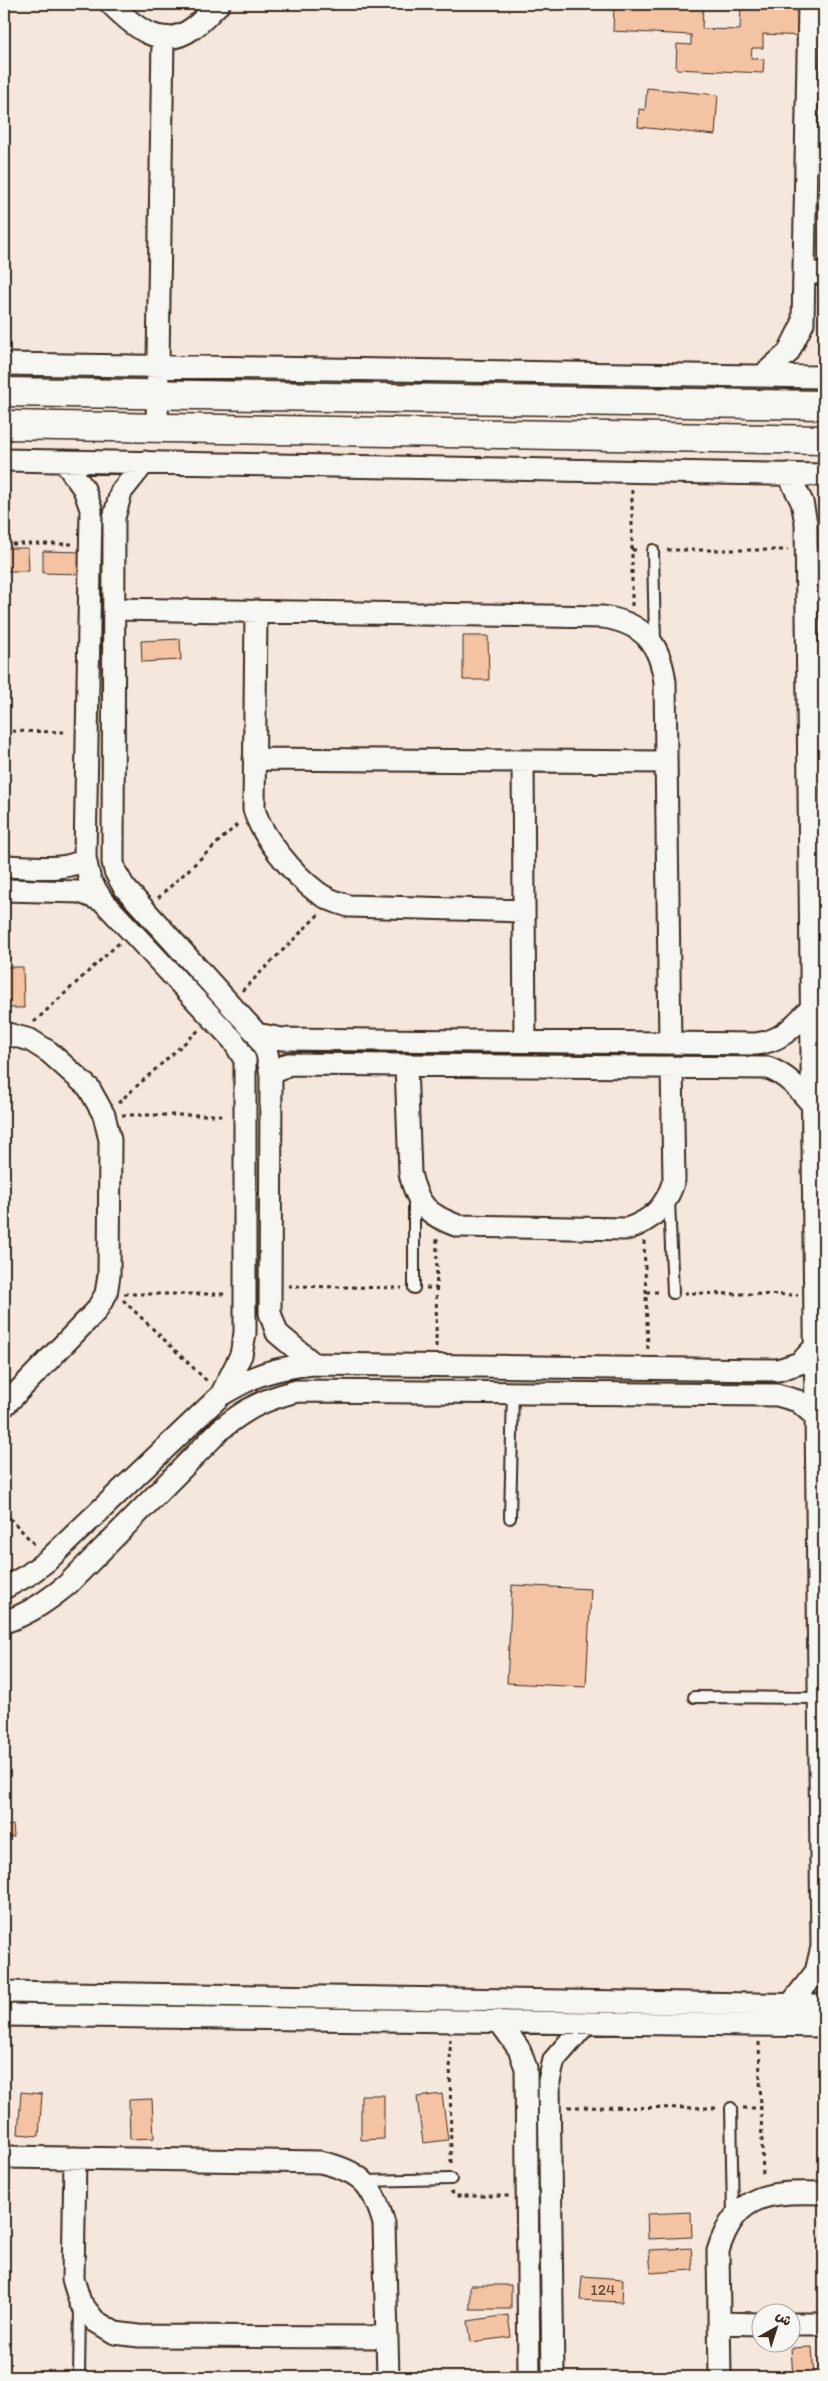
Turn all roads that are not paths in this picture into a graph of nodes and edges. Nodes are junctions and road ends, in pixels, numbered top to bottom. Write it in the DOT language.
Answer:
graph roads {
  1 [pos="112,4"];
  2 [pos="219,4"];
  3 [pos="809,4"];
  4 [pos="163,37"];
  5 [pos="814,273"];
  6 [pos="4,364"];
  7 [pos="157,366"];
  8 [pos="762,376"];
  9 [pos="824,377"];
  10 [pos="4,392"];
  11 [pos="157,394"];
  12 [pos="824,405"];
  13 [pos="4,425"];
  14 [pos="157,428"];
  15 [pos="824,440"];
  16 [pos="4,460"];
  17 [pos="64,461"];
  18 [pos="145,462"];
  19 [pos="788,474"];
  20 [pos="824,475"];
  21 [pos="815,523"];
  22 [pos="653,550"];
  23 [pos="114,609"];
  24 [pos="256,611"];
  25 [pos="655,646"];
  26 [pos="254,759"];
  27 [pos="523,761"];
  28 [pos="666,762"];
  29 [pos="85,858"];
  30 [pos="4,866"];
  31 [pos="4,890"];
  32 [pos="103,901"];
  33 [pos="524,911"];
  34 [pos="811,1008"];
  35 [pos="256,1034"];
  36 [pos="12,1035"];
  37 [pos="525,1041"];
  38 [pos="670,1043"];
  39 [pos="756,1044"];
  40 [pos="406,1065"];
  41 [pos="672,1067"];
  42 [pos="755,1067"];
  43 [pos="271,1074"];
  44 [pos="812,1104"];
  45 [pos="414,1190"];
  46 [pos="669,1197"];
  47 [pos="819,1252"];
  48 [pos="414,1288"];
  49 [pos="673,1293"];
  50 [pos="815,1348"];
  51 [pos="314,1364"];
  52 [pos="513,1392"];
  53 [pos="221,1395"];
  54 [pos="4,1406"];
  55 [pos="816,1417"];
  56 [pos="128,1484"];
  57 [pos="147,1503"];
  58 [pos="510,1518"];
  59 [pos="4,1588"];
  60 [pos="4,1622"];
  61 [pos="694,1697"];
  62 [pos="820,1698"];
  63 [pos="823,1947"];
  64 [pos="4,1992"];
  65 [pos="216,1995"];
  66 [pos="791,2004"];
  67 [pos="824,2005"];
  68 [pos="4,2015"];
  69 [pos="216,2018"];
  70 [pos="499,2021"];
  71 [pos="586,2023"];
  72 [pos="824,2026"];
  73 [pos="526,2094"];
  74 [pos="550,2101"];
  75 [pos="731,2108"];
  76 [pos="4,2157"];
  77 [pos="75,2158"];
  78 [pos="451,2179"];
  79 [pos="364,2181"];
  80 [pos="824,2193"];
  81 [pos="733,2218"];
  82 [pos="80,2302"];
  83 [pos="719,2323"];
  84 [pos="750,2324"];
  85 [pos="800,2324"];
  86 [pos="824,2324"];
  87 [pos="387,2337"];
  88 [pos="79,2377"];
  89 [pos="388,2377"];
  90 [pos="529,2377"];
  91 [pos="552,2377"];
  92 [pos="720,2377"];
  1 -- 4 [label="street"];
  2 -- 4 [label="street"];
  3 -- 5 [label="street"];
  4 -- 7 [label="street"];
  5 -- 8 [label="street"];
  6 -- 7 [label="street"];
  7 -- 8 [label="street"];
  7 -- 11 [label="street"];
  8 -- 9 [label="street"];
  10 -- 11 [label="street"];
  11 -- 12 [label="street"];
  11 -- 14 [label="street"];
  13 -- 14 [label="street"];
  14 -- 15 [label="street"];
  16 -- 17 [label="street"];
  17 -- 18 [label="street"];
  17 -- 29 [label="street"];
  18 -- 19 [label="street"];
  18 -- 23 [label="street"];
  19 -- 20 [label="street"];
  19 -- 21 [label="street"];
  21 -- 34 [label="street"];
  22 -- 25 [label="lane"];
  23 -- 24 [label="street"];
  23 -- 35 [label="street"];
  24 -- 25 [label="street"];
  24 -- 26 [label="street"];
  25 -- 28 [label="street"];
  26 -- 27 [label="street"];
  26 -- 33 [label="street"];
  27 -- 28 [label="street"];
  27 -- 33 [label="street"];
  28 -- 38 [label="street"];
  29 -- 30 [label="street"];
  29 -- 32 [label="street"];
  31 -- 32 [label="street"];
  32 -- 53 [label="street"];
  33 -- 37 [label="street"];
  34 -- 39 [label="street"];
  34 -- 44 [label="street"];
  35 -- 37 [label="street"];
  35 -- 43 [label="street"];
  36 -- 54 [label="street"];
  37 -- 38 [label="street"];
  38 -- 39 [label="street"];
  39 -- 42 [label="street"];
  40 -- 41 [label="street"];
  40 -- 43 [label="street"];
  40 -- 45 [label="street"];
  41 -- 42 [label="street"];
  41 -- 46 [label="street"];
  42 -- 44 [label="street"];
  43 -- 51 [label="street"];
  44 -- 47 [label="street"];
  45 -- 46 [label="street"];
  45 -- 48 [label="lane"];
  46 -- 49 [label="lane"];
  47 -- 50 [label="street"];
  50 -- 51 [label="street"];
  50 -- 55 [label="street"];
  51 -- 53 [label="street"];
  52 -- 55 [label="street"];
  52 -- 57 [label="street"];
  52 -- 58 [label="lane"];
  53 -- 56 [label="street"];
  55 -- 62 [label="street"];
  56 -- 57 [label="street"];
  56 -- 59 [label="street"];
  57 -- 60 [label="street"];
  61 -- 62 [label="lane"];
  62 -- 63 [label="street"];
  63 -- 66 [label="street"];
  64 -- 65 [label="street"];
  65 -- 66 [label="street"];
  65 -- 69 [label="street"];
  66 -- 67 [label="street"];
  68 -- 69 [label="street"];
  69 -- 70 [label="street"];
  70 -- 71 [label="street"];
  70 -- 73 [label="street"];
  71 -- 72 [label="street"];
  71 -- 74 [label="street"];
  73 -- 74 [label="street"];
  73 -- 90 [label="street"];
  74 -- 91 [label="street"];
  75 -- 81 [label="lane"];
  76 -- 77 [label="street"];
  77 -- 79 [label="street"];
  77 -- 82 [label="street"];
  78 -- 79 [label="lane"];
  79 -- 87 [label="street"];
  80 -- 81 [label="street"];
  81 -- 83 [label="street"];
  82 -- 87 [label="street"];
  82 -- 88 [label="lane"];
  83 -- 84 [label="street"];
  83 -- 92 [label="street"];
  85 -- 86 [label="street"];
  87 -- 89 [label="street"];
}
